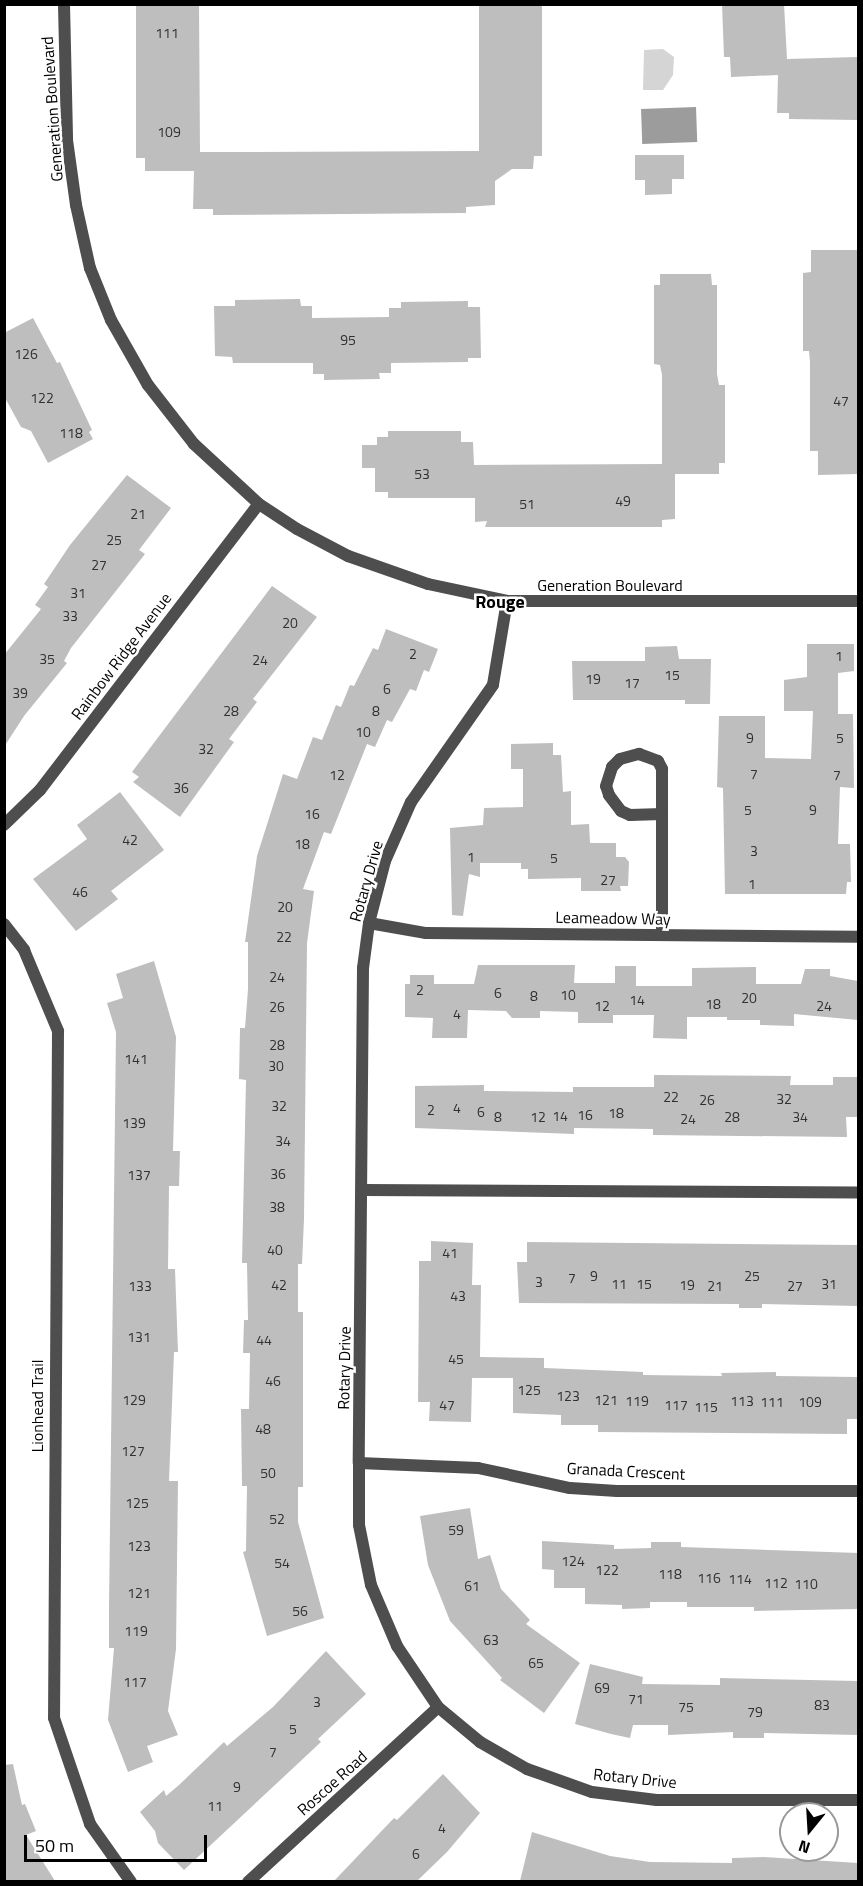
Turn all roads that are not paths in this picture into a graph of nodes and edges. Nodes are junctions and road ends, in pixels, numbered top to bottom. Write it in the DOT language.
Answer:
graph roads {
  1 [pos="64,4"];
  2 [pos="259,504"];
  3 [pos="507,601"];
  4 [pos="858,601"];
  5 [pos="662,814"];
  6 [pos="4,825"];
  7 [pos="369,923"];
  8 [pos="4,924"];
  9 [pos="662,935"];
  10 [pos="858,937"];
  11 [pos="363,1191"];
  12 [pos="858,1193"];
  13 [pos="358,1463"];
  14 [pos="858,1491"];
  15 [pos="438,1707"];
  16 [pos="858,1800"];
  17 [pos="131,1881"];
  18 [pos="248,1881"];
  1 -- 2 [label="street, Generation Boulevard"];
  2 -- 3 [label="street, Generation Boulevard"];
  2 -- 6 [label="street, Rainbow Ridge Avenue"];
  3 -- 4 [label="street, Generation Boulevard"];
  3 -- 7 [label="street, Rotary Drive"];
  5 -- 5 [label="street"];
  5 -- 9 [label="street"];
  7 -- 9 [label="street, Leameadow Way"];
  7 -- 11 [label="street, Rotary Drive"];
  8 -- 17 [label="street, Lionhead Trail"];
  9 -- 10 [label="street, Leameadow Way"];
  11 -- 12 [label="street"];
  11 -- 13 [label="street, Rotary Drive"];
  13 -- 14 [label="street, Granada Crescent"];
  13 -- 15 [label="street, Rotary Drive"];
  15 -- 16 [label="street, Rotary Drive"];
  15 -- 18 [label="street, Roscoe Road"];
}
